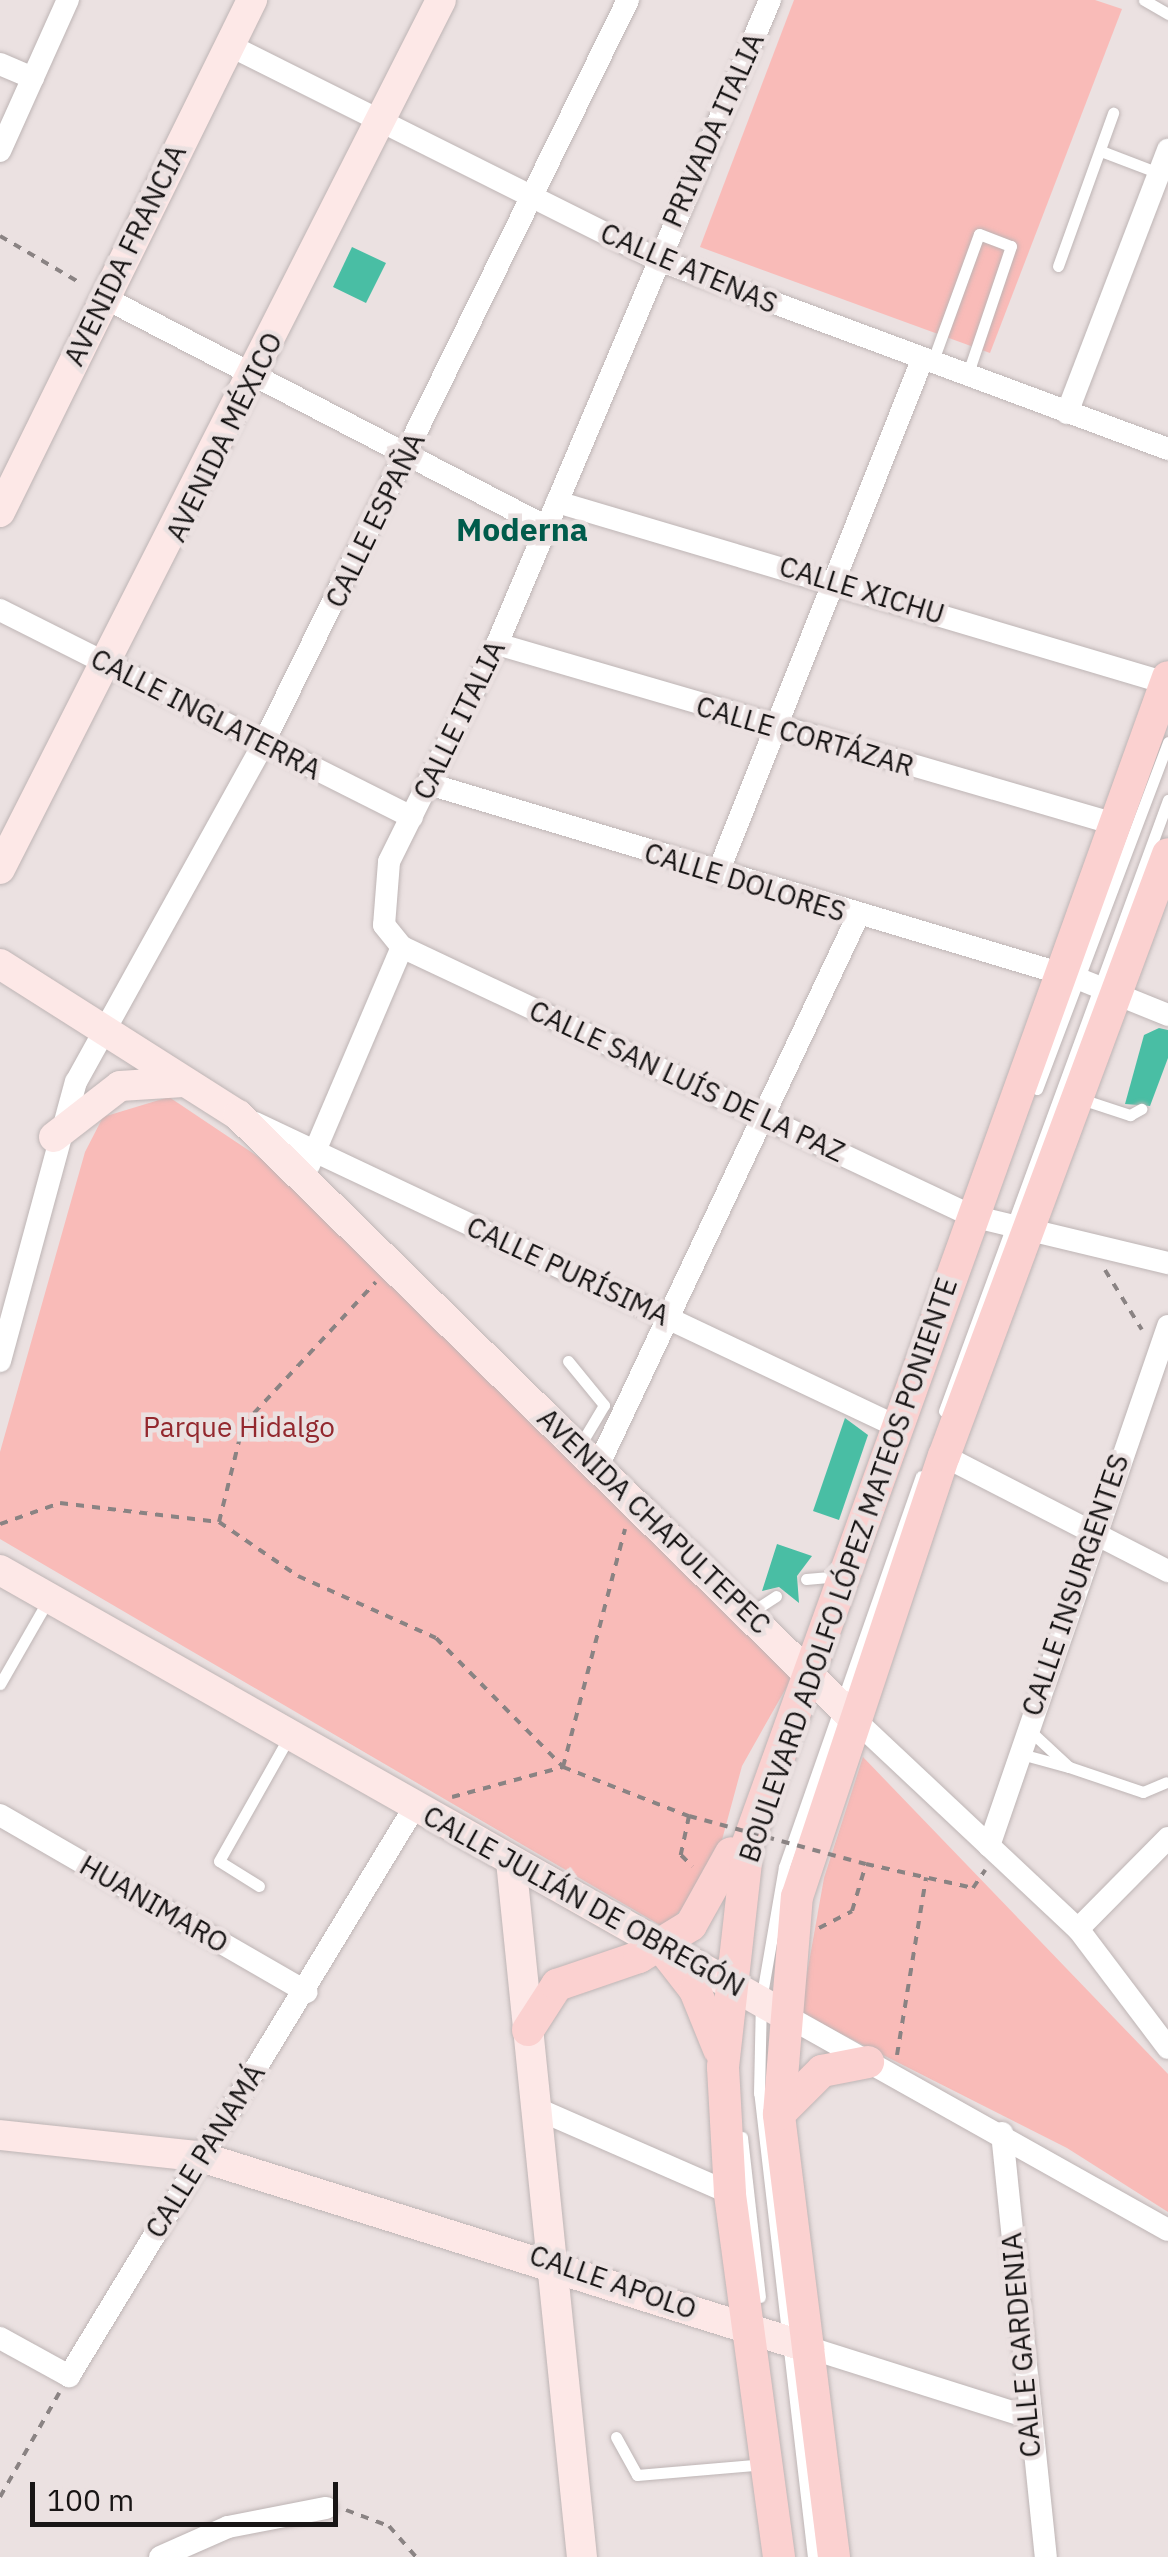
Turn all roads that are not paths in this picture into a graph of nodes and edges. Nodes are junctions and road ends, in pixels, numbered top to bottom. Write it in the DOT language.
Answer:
graph roads {
  1 [pos="68,0"];
  2 [pos="252,0"];
  3 [pos="441,0"];
  4 [pos="628,0"];
  5 [pos="770,0"];
  6 [pos="1144,0"];
  7 [pos="1168,14"];
  8 [pos="229,45"];
  9 [pos="0,64"];
  10 [pos="33,78"];
  11 [pos="1113,113"];
  12 [pos="380,122"];
  13 [pos="1168,150"];
  14 [pos="0,151"];
  15 [pos="1101,151"];
  16 [pos="1159,173"];
  17 [pos="529,197"];
  18 [pos="656,259"];
  19 [pos="1058,266"];
  20 [pos="103,296"];
  21 [pos="927,362"];
  22 [pos="967,376"];
  23 [pos="253,380"];
  24 [pos="1066,414"];
  25 [pos="1168,449"];
  26 [pos="407,457"];
  27 [pos="10,468"];
  28 [pos="557,502"];
  29 [pos="0,512"];
  30 [pos="545,526"];
  31 [pos="839,582"];
  32 [pos="0,610"];
  33 [pos="497,644"];
  34 [pos="110,667"];
  35 [pos="1167,680"];
  36 [pos="775,729"];
  37 [pos="1168,742"];
  38 [pos="263,744"];
  39 [pos="428,784"];
  40 [pos="1168,800"];
  41 [pos="412,817"];
  42 [pos="1115,824"];
  43 [pos="1168,854"];
  44 [pos="0,870"];
  45 [pos="717,875"];
  46 [pos="858,916"];
  47 [pos="402,948"];
  48 [pos="0,964"];
  49 [pos="1090,984"];
  50 [pos="1168,1015"];
  51 [pos="107,1031"];
  52 [pos="196,1085"];
  53 [pos="1081,1099"];
  54 [pos="1141,1109"];
  55 [pos="768,1120"];
  56 [pos="54,1137"];
  57 [pos="309,1164"];
  58 [pos="979,1218"];
  59 [pos="1020,1228"];
  60 [pos="1168,1263"];
  61 [pos="9,1284"];
  62 [pos="674,1321"];
  63 [pos="1168,1326"];
  64 [pos="568,1360"];
  65 [pos="0,1362"];
  66 [pos="1163,1362"];
  67 [pos="898,1428"];
  68 [pos="944,1456"];
  69 [pos="588,1457"];
  70 [pos="1094,1527"];
  71 [pos="0,1570"];
  72 [pos="1168,1571"];
  73 [pos="844,1575"];
  74 [pos="806,1579"];
  75 [pos="776,1596"];
  76 [pos="49,1598"];
  77 [pos="750,1614"];
  78 [pos="0,1684"];
  79 [pos="826,1691"];
  80 [pos="1025,1728"];
  81 [pos="290,1736"];
  82 [pos="1017,1752"];
  83 [pos="1069,1768"];
  84 [pos="1166,1782"];
  85 [pos="414,1808"];
  86 [pos="0,1815"];
  87 [pos="1168,1838"];
  88 [pos="989,1846"];
  89 [pos="511,1861"];
  90 [pos="259,1886"];
  91 [pos="1078,1930"];
  92 [pos="660,1945"];
  93 [pos="307,1992"];
  94 [pos="753,1995"];
  95 [pos="528,2030"];
  96 [pos="1168,2048"];
  97 [pos="723,2067"];
  98 [pos="881,2068"];
  99 [pos="534,2107"];
  100 [pos="779,2114"];
  101 [pos="1002,2133"];
  102 [pos="0,2135"];
  103 [pos="198,2156"];
  104 [pos="730,2193"];
  105 [pos="1168,2230"];
  106 [pos="552,2260"];
  107 [pos="777,2337"];
  108 [pos="0,2338"];
  109 [pos="1025,2416"];
  110 [pos="616,2437"];
  111 [pos="766,2464"];
  112 [pos="326,2508"];
  113 [pos="160,2557"];
  114 [pos="582,2557"];
  115 [pos="778,2557"];
  116 [pos="792,2557"];
  117 [pos="813,2557"];
  118 [pos="834,2557"];
  119 [pos="1046,2557"];
  1 -- 10 [label="street"];
  2 -- 8 [label="street, AVENIDA FRANCIA"];
  3 -- 12 [label="street, AVENIDA MÉXICO"];
  4 -- 17 [label="street, CALLE ESPAÑA"];
  5 -- 18 [label="street, PRIVADA ITALIA"];
  6 -- 7 [label="lane"];
  8 -- 12 [label="street, CALLE ATENAS"];
  8 -- 20 [label="street, AVENIDA FRANCIA"];
  9 -- 10 [label="street"];
  10 -- 14 [label="street"];
  11 -- 15 [label="lane"];
  12 -- 17 [label="street, CALLE ATENAS"];
  12 -- 23 [label="street, AVENIDA MÉXICO"];
  13 -- 16 [label="street"];
  15 -- 16 [label="lane"];
  15 -- 19 [label="lane"];
  16 -- 24 [label="street"];
  17 -- 18 [label="street, CALLE ATENAS"];
  17 -- 26 [label="street, CALLE ESPAÑA"];
  18 -- 21 [label="street, CALLE ATENAS"];
  18 -- 28 [label="street, CALLE ITALIA"];
  20 -- 23 [label="street"];
  20 -- 27 [label="street, AVENIDA FRANCIA"];
  21 -- 22 [label="street, CALLE ATENAS"];
  21 -- 22 [label="lane"];
  21 -- 31 [label="street"];
  22 -- 24 [label="street, CALLE ATENAS"];
  23 -- 26 [label="street"];
  23 -- 34 [label="street, AVENIDA MÉXICO"];
  24 -- 25 [label="street, CALLE ATENAS"];
  26 -- 30 [label="street"];
  26 -- 38 [label="street, CALLE ESPAÑA"];
  27 -- 29 [label="street, AVENIDA FRANCIA"];
  28 -- 30 [label="street, CALLE ITALIA"];
  28 -- 31 [label="street, CALLE XICHU"];
  30 -- 33 [label="street, CALLE ITALIA"];
  31 -- 35 [label="street, CALLE XICHU"];
  31 -- 36 [label="street"];
  32 -- 34 [label="street, CALLE INGLATERRA"];
  33 -- 36 [label="street, CALLE CORTÁZAR"];
  33 -- 39 [label="street, CALLE ITALIA"];
  34 -- 38 [label="street, CALLE INGLATERRA"];
  34 -- 44 [label="street, AVENIDA MÉXICO"];
  35 -- 42 [label="main road, BOULEVARD ADOLFO LÓPEZ MATEOS PONIENTE"];
  36 -- 42 [label="street, CALLE CORTÁZAR"];
  36 -- 45 [label="street"];
  37 -- 49 [label="lane"];
  38 -- 41 [label="street, CALLE INGLATERRA"];
  38 -- 51 [label="street, CALLE ESPAÑA"];
  39 -- 41 [label="street, CALLE ITALIA"];
  39 -- 45 [label="street, CALLE DOLORES"];
  40 -- 49 [label="lane"];
  41 -- 47 [label="street, CALLE ITALIA"];
  42 -- 49 [label="main road, BOULEVARD ADOLFO LÓPEZ MATEOS PONIENTE"];
  43 -- 49 [label="main road, BOULEVARD ADOLFO LÓPEZ MATEOS PONIENTE"];
  45 -- 46 [label="street, CALLE DOLORES"];
  46 -- 49 [label="street, CALLE DOLORES"];
  46 -- 55 [label="street"];
  47 -- 55 [label="street, CALLE SAN LUÍS DE LA PAZ"];
  47 -- 57 [label="street"];
  48 -- 51 [label="street"];
  49 -- 50 [label="street, CALLE DOLORES"];
  49 -- 53 [label="main road, BOULEVARD ADOLFO LÓPEZ MATEOS PONIENTE"];
  49 -- 58 [label="main road, BOULEVARD ADOLFO LÓPEZ MATEOS PONIENTE"];
  49 -- 59 [label="lane"];
  51 -- 52 [label="street, AVENIDA CHAPULTEPEC"];
  51 -- 56 [label="street, CALLE ESPAÑA"];
  52 -- 56 [label="street"];
  52 -- 57 [label="street, AVENIDA CHAPULTEPEC"];
  53 -- 54 [label="lane"];
  53 -- 59 [label="main road, BOULEVARD ADOLFO LÓPEZ MATEOS PONIENTE"];
  55 -- 58 [label="street, CALLE SAN LUÍS DE LA PAZ"];
  55 -- 62 [label="street"];
  56 -- 61 [label="street, CALLE ESPAÑA"];
  57 -- 62 [label="street, CALLE PURÍSIMA"];
  57 -- 69 [label="street, AVENIDA CHAPULTEPEC"];
  58 -- 59 [label="street, CALLE SAN LUÍS DE LA PAZ"];
  58 -- 67 [label="main road, BOULEVARD ADOLFO LÓPEZ MATEOS PONIENTE"];
  58 -- 79 [label="lane"];
  59 -- 60 [label="street, CALLE SAN LUÍS DE LA PAZ"];
  59 -- 68 [label="main road, BOULEVARD ADOLFO LÓPEZ MATEOS PONIENTE"];
  59 -- 79 [label="lane"];
  61 -- 65 [label="street, CALLE ESPAÑA"];
  62 -- 67 [label="street, CALLE PURÍSIMA"];
  62 -- 69 [label="street"];
  63 -- 66 [label="street, CALLE INSURGENTES"];
  64 -- 69 [label="lane"];
  66 -- 70 [label="street, CALLE INSURGENTES"];
  67 -- 73 [label="main road, BOULEVARD ADOLFO LÓPEZ MATEOS PONIENTE"];
  68 -- 70 [label="street"];
  68 -- 79 [label="main road, BOULEVARD ADOLFO LÓPEZ MATEOS PONIENTE"];
  69 -- 77 [label="street, AVENIDA CHAPULTEPEC"];
  70 -- 72 [label="street"];
  70 -- 80 [label="street, CALLE INSURGENTES"];
  71 -- 76 [label="street, CALLE JULIÁN DE OBREGÓN"];
  73 -- 74 [label="lane"];
  73 -- 79 [label="main road, BOULEVARD ADOLFO LÓPEZ MATEOS PONIENTE"];
  75 -- 77 [label="lane"];
  76 -- 78 [label="lane"];
  76 -- 81 [label="street, CALLE JULIÁN DE OBREGÓN"];
  77 -- 79 [label="street, AVENIDA CHAPULTEPEC"];
  79 -- 88 [label="street, AVENIDA CHAPULTEPEC"];
  79 -- 92 [label="main road"];
  79 -- 94 [label="main road, BOULEVARD ADOLFO LÓPEZ MATEOS PONIENTE"];
  79 -- 94 [label="main road, BOULEVARD ADOLFO LÓPEZ MATEOS PONIENTE"];
  80 -- 82 [label="street, CALLE INSURGENTES"];
  80 -- 83 [label="lane"];
  81 -- 85 [label="street, CALLE JULIÁN DE OBREGÓN"];
  81 -- 90 [label="lane"];
  82 -- 83 [label="lane"];
  82 -- 88 [label="street, CALLE INSURGENTES"];
  83 -- 84 [label="lane"];
  85 -- 89 [label="street, CALLE JULIÁN DE OBREGÓN"];
  85 -- 93 [label="street, CALLE PANAMÁ"];
  86 -- 93 [label="street, HUANIMARO"];
  87 -- 91 [label="street"];
  88 -- 91 [label="street, AVENIDA CHAPULTEPEC"];
  89 -- 92 [label="street, CALLE JULIÁN DE OBREGÓN"];
  89 -- 95 [label="street"];
  91 -- 96 [label="street, AVENIDA CHAPULTEPEC"];
  92 -- 94 [label="street, CALLE JULIÁN DE OBREGÓN"];
  92 -- 95 [label="main road"];
  92 -- 97 [label="main road"];
  93 -- 103 [label="street, CALLE PANAMÁ"];
  94 -- 97 [label="main road, BOULEVARD ADOLFO LÓPEZ MATEOS PONIENTE"];
  94 -- 98 [label="street, CALLE JULIÁN DE OBREGÓN"];
  94 -- 100 [label="main road, BOULEVARD ADOLFO LÓPEZ MATEOS PONIENTE"];
  94 -- 107 [label="lane"];
  94 -- 107 [label="lane"];
  95 -- 99 [label="street"];
  97 -- 104 [label="main road, BOULEVARD ADOLFO LÓPEZ MATEOS PONIENTE"];
  98 -- 100 [label="main road"];
  98 -- 101 [label="street, CALLE JULIÁN DE OBREGÓN"];
  99 -- 104 [label="street"];
  99 -- 106 [label="street"];
  100 -- 107 [label="main road, BOULEVARD ADOLFO LÓPEZ MATEOS PONIENTE"];
  101 -- 105 [label="street, CALLE JULIÁN DE OBREGÓN"];
  101 -- 109 [label="street, CALLE GARDENIA"];
  102 -- 103 [label="street, CALLE APOLO"];
  103 -- 106 [label="street, CALLE APOLO"];
  103 -- 108 [label="street, CALLE PANAMÁ"];
  104 -- 107 [label="main road, BOULEVARD ADOLFO LÓPEZ MATEOS PONIENTE"];
  106 -- 107 [label="street, CALLE APOLO"];
  106 -- 114 [label="street"];
  107 -- 109 [label="street, CALLE APOLO"];
  107 -- 111 [label="main road, BOULEVARD ADOLFO LÓPEZ MATEOS PONIENTE"];
  107 -- 116 [label="lane"];
  107 -- 117 [label="lane"];
  107 -- 118 [label="main road, BOULEVARD ADOLFO LÓPEZ MATEOS PONIENTE"];
  109 -- 119 [label="street, CALLE GARDENIA"];
  110 -- 111 [label="lane"];
  111 -- 115 [label="main road, BOULEVARD ADOLFO LÓPEZ MATEOS PONIENTE"];
  112 -- 113 [label="street"];
}
